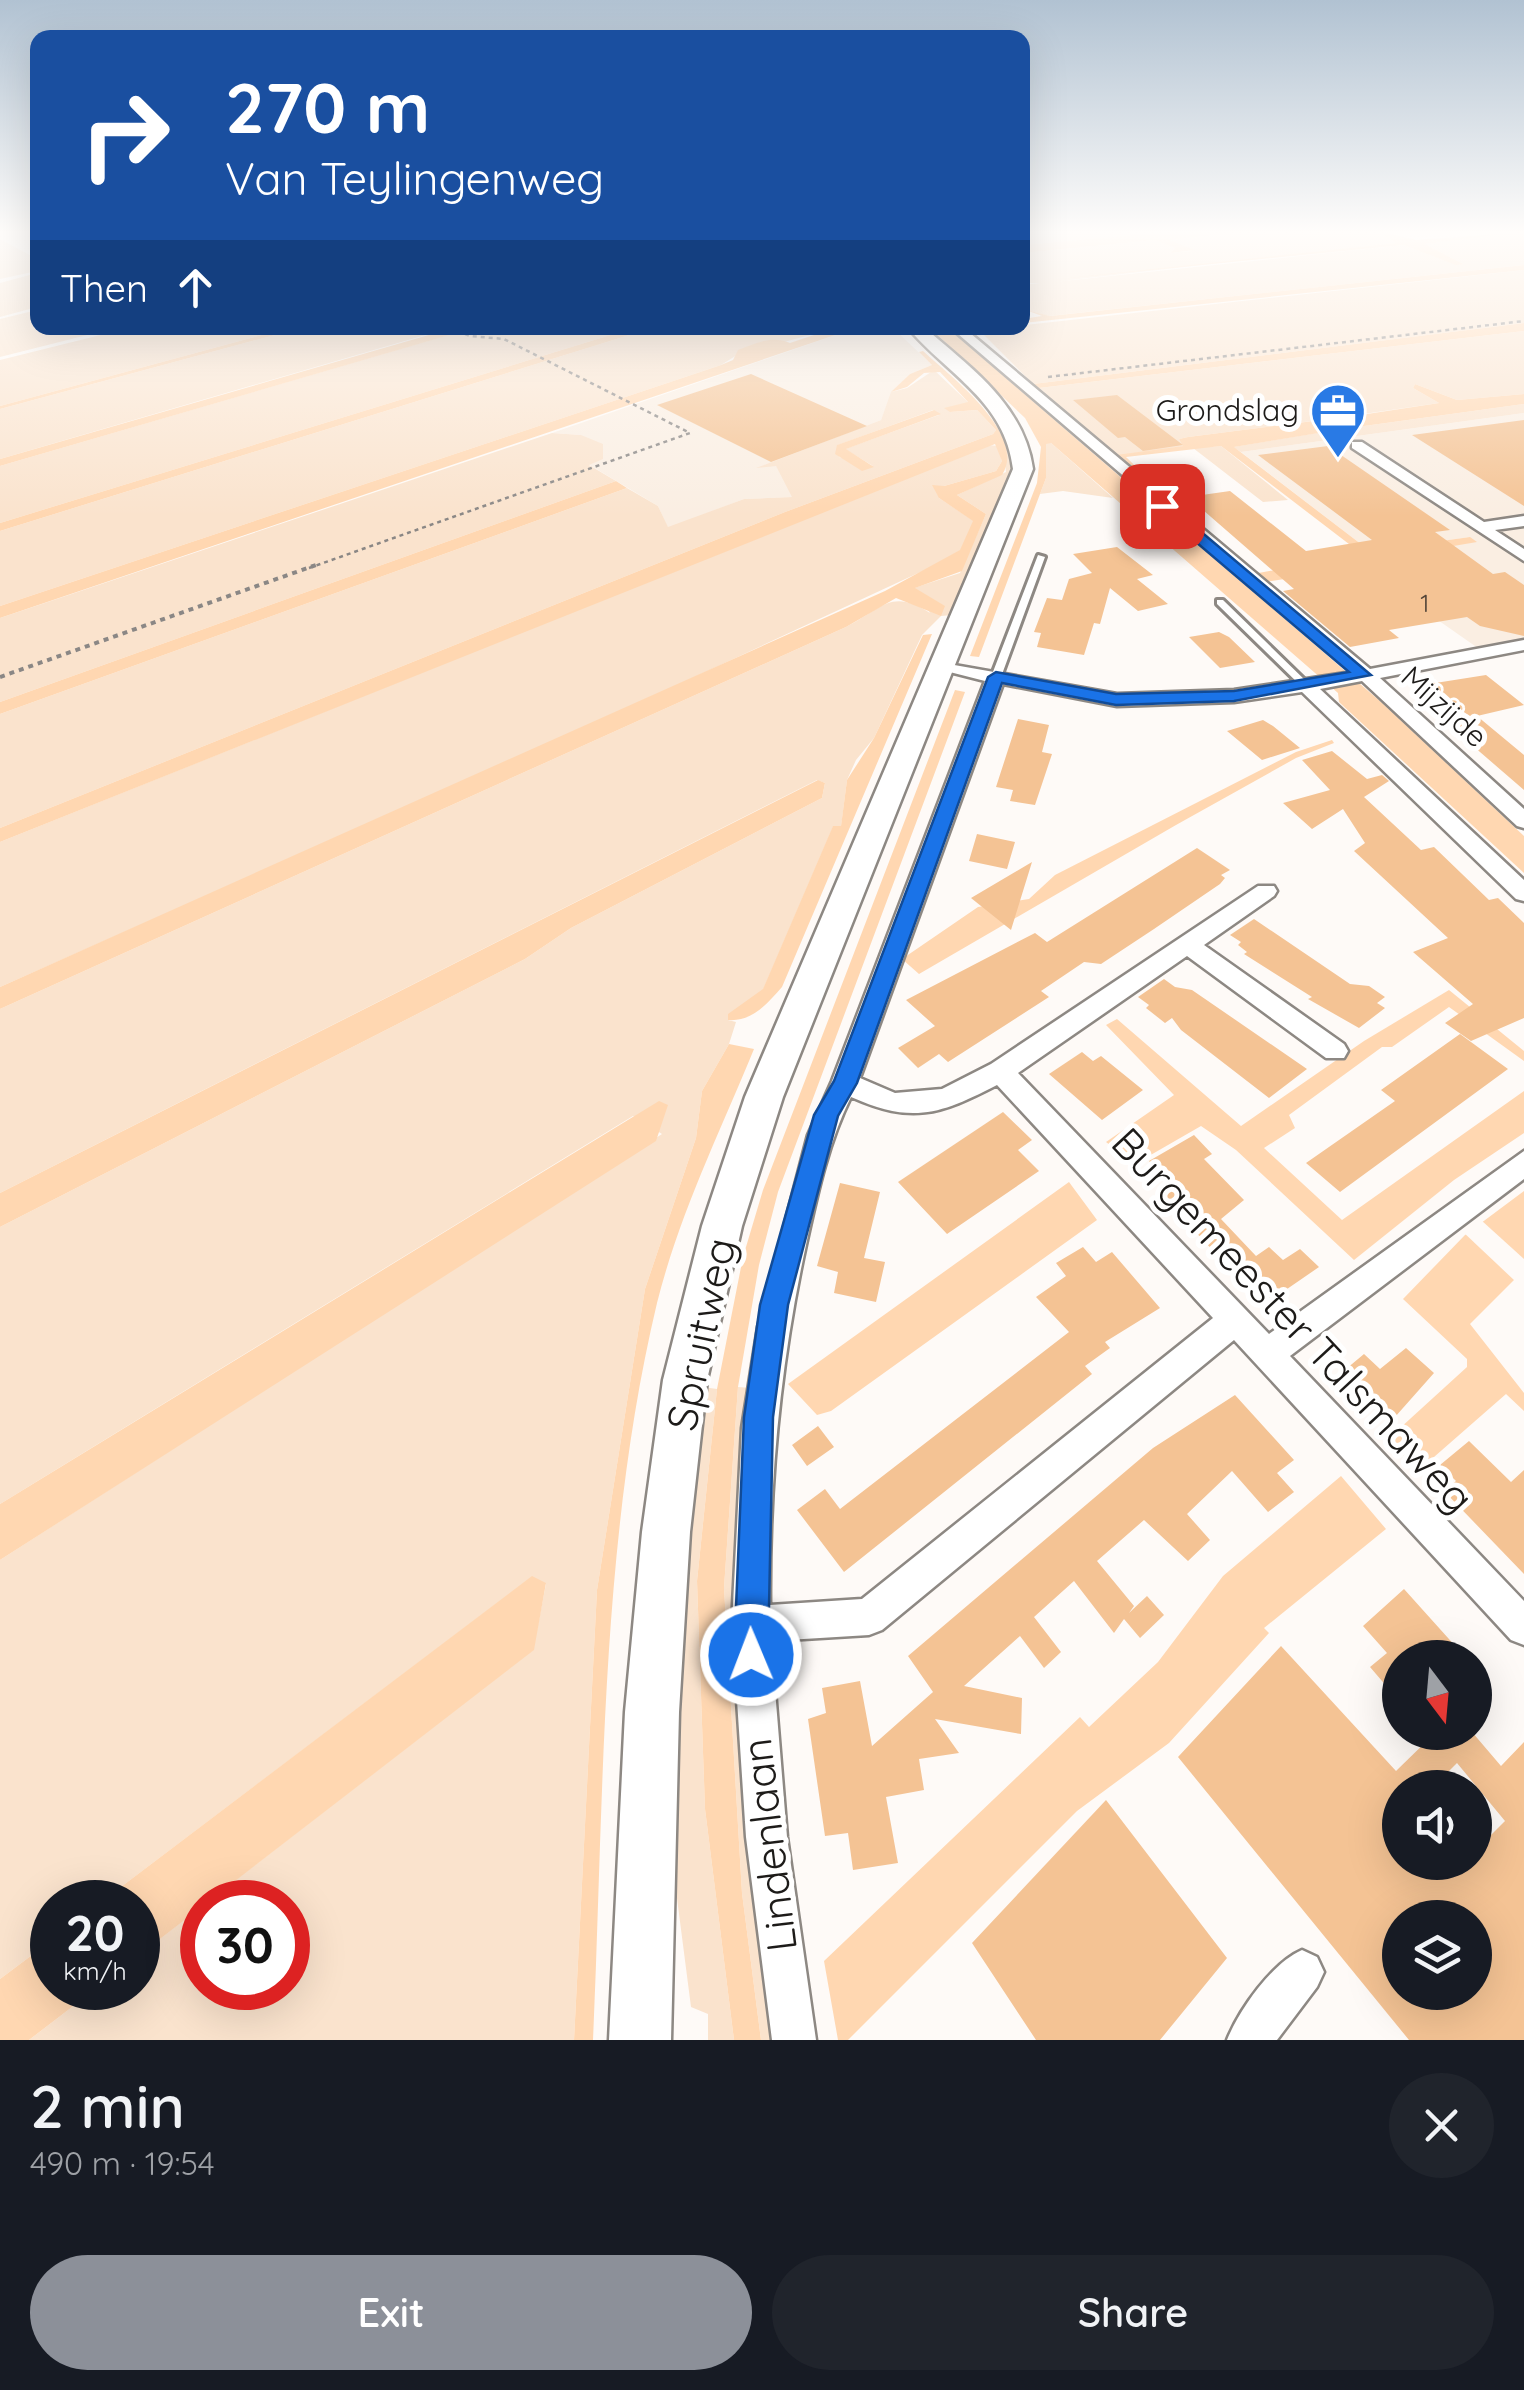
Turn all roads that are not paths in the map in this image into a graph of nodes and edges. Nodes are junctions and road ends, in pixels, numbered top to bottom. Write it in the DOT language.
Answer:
graph roads {
  1 [pos="923,335"];
  2 [pos="965,335"];
  3 [pos="1357,445"];
  4 [pos="1524,520"];
  5 [pos="1480,527"];
  6 [pos="1524,556"];
  7 [pos="1041,557"];
  8 [pos="1220,602"];
  9 [pos="1524,646"];
  10 [pos="943,668"];
  11 [pos="1357,676"];
  12 [pos="996,677"];
  13 [pos="1314,684"];
  14 [pos="1524,821"];
  15 [pos="1266,891"];
  16 [pos="1524,893"];
  17 [pos="1186,944"];
  18 [pos="1334,1051"];
  19 [pos="1000,1070"];
  20 [pos="845,1083"];
  21 [pos="1524,1162"];
  22 [pos="1234,1320"];
  23 [pos="1267,1354"];
  24 [pos="750,1624"];
  25 [pos="1524,1627"];
  26 [pos="1302,1972"];
  27 [pos="640,2040"];
  28 [pos="794,2040"];
  29 [pos="1249,2040"];
  1 -- 10 [label="main road, Spruitweg"];
  2 -- 11 [label="street, Mijzijde"];
  3 -- 5 [label="street"];
  4 -- 5 [label="street"];
  5 -- 6 [label="street"];
  7 -- 12 [label="lane, Lindenlaan"];
  8 -- 13 [label="lane"];
  9 -- 11 [label="street"];
  10 -- 12 [label="street"];
  10 -- 27 [label="main road, Spruitweg"];
  11 -- 13 [label="street"];
  11 -- 14 [label="street, Mijzijde"];
  12 -- 13 [label="street"];
  12 -- 20 [label="street, Lindenlaan"];
  13 -- 16 [label="street"];
  15 -- 17 [label="street"];
  17 -- 18 [label="street"];
  17 -- 19 [label="street"];
  19 -- 20 [label="street"];
  19 -- 22 [label="street, Burgemeester Talsmaweg"];
  20 -- 24 [label="street, Lindenlaan"];
  21 -- 23 [label="street"];
  22 -- 23 [label="street, Burgemeester Talsmaweg"];
  22 -- 24 [label="street"];
  23 -- 25 [label="street, Burgemeester Talsmaweg"];
  24 -- 28 [label="street, Lindenlaan"];
  26 -- 29 [label="street"];
}
